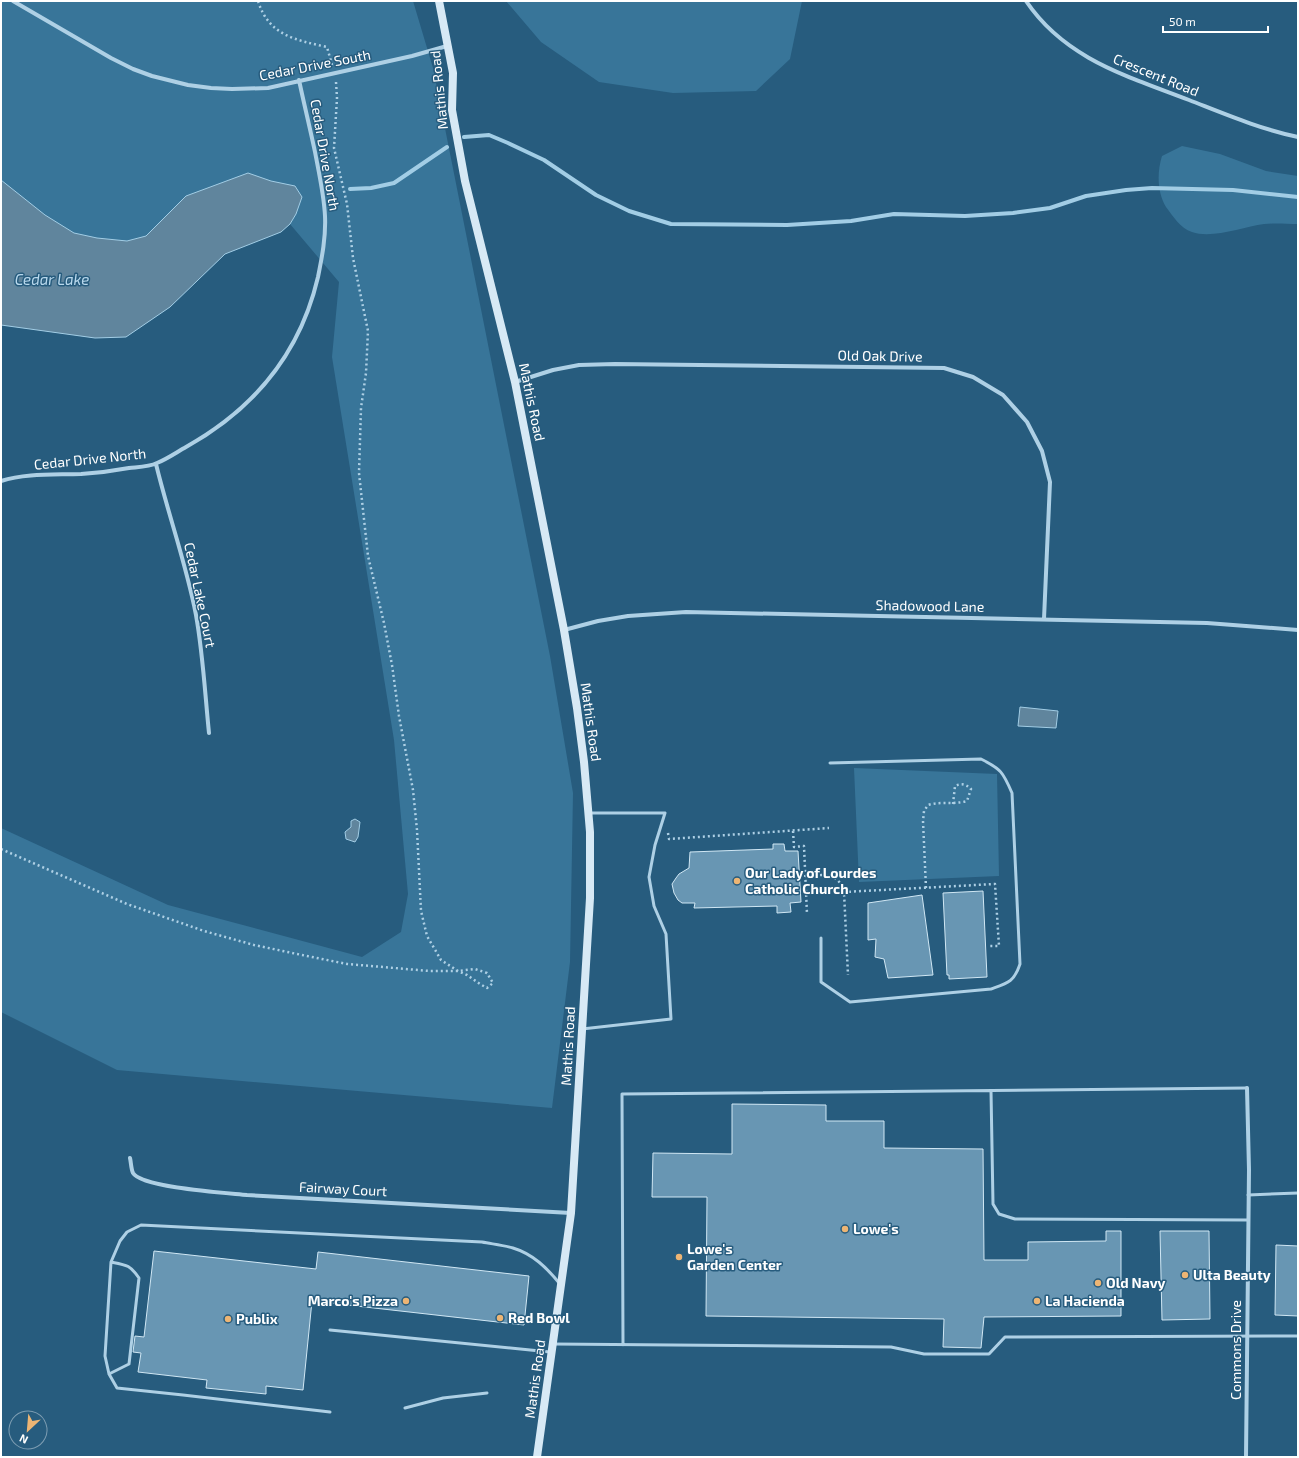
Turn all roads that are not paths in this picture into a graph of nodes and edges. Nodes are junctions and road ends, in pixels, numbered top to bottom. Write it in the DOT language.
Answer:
graph roads {
  1 [pos="13,1"];
  2 [pos="439,1"];
  3 [pos="1026,1"];
  4 [pos="447,46"];
  5 [pos="299,80"];
  6 [pos="1298,137"];
  7 [pos="515,382"];
  8 [pos="156,464"];
  9 [pos="1,481"];
  10 [pos="1044,620"];
  11 [pos="564,630"];
  12 [pos="1298,630"];
  13 [pos="208,733"];
  14 [pos="830,763"];
  15 [pos="588,813"];
  16 [pos="821,938"];
  17 [pos="582,1029"];
  18 [pos="1247,1088"];
  19 [pos="991,1091"];
  20 [pos="130,1158"];
  21 [pos="1298,1193"];
  22 [pos="1248,1195"];
  23 [pos="571,1213"];
  24 [pos="1248,1220"];
  25 [pos="111,1262"];
  26 [pos="561,1285"];
  27 [pos="330,1330"];
  28 [pos="1247,1336"];
  29 [pos="1298,1336"];
  30 [pos="624,1345"];
  31 [pos="552,1348"];
  32 [pos="109,1374"];
  33 [pos="487,1393"];
  34 [pos="406,1408"];
  35 [pos="330,1412"];
  36 [pos="537,1457"];
  37 [pos="1246,1457"];
  1 -- 5 [label="street, Cedar Drive South"];
  2 -- 4 [label="street, Mathis Road"];
  3 -- 6 [label="street, Crescent Road"];
  4 -- 5 [label="street, Cedar Drive South"];
  4 -- 7 [label="street, Mathis Road"];
  5 -- 8 [label="street, Cedar Drive North"];
  7 -- 10 [label="street, Old Oak Drive"];
  7 -- 11 [label="street, Mathis Road"];
  8 -- 9 [label="street, Cedar Drive North"];
  8 -- 13 [label="street, Cedar Lake Court"];
  10 -- 11 [label="street, Shadowood Lane"];
  10 -- 12 [label="street, Shadowood Lane"];
  11 -- 15 [label="street, Mathis Road"];
  14 -- 16 [label="lane"];
  15 -- 17 [label="street, Mathis Road"];
  15 -- 17 [label="lane"];
  17 -- 23 [label="street, Mathis Road"];
  18 -- 19 [label="lane"];
  18 -- 22 [label="street, Commons Drive"];
  19 -- 24 [label="lane"];
  19 -- 30 [label="lane"];
  20 -- 23 [label="street, Fairway Court"];
  21 -- 22 [label="lane"];
  22 -- 24 [label="street, Commons Drive"];
  23 -- 26 [label="street, Mathis Road"];
  24 -- 28 [label="street, Commons Drive"];
  25 -- 26 [label="lane"];
  25 -- 32 [label="lane"];
  25 -- 32 [label="lane"];
  26 -- 31 [label="street, Mathis Road"];
  27 -- 31 [label="lane"];
  28 -- 29 [label="lane"];
  28 -- 30 [label="lane"];
  28 -- 37 [label="street, Commons Drive"];
  30 -- 31 [label="lane"];
  31 -- 36 [label="street, Mathis Road"];
  32 -- 35 [label="lane"];
  33 -- 34 [label="lane"];
}
